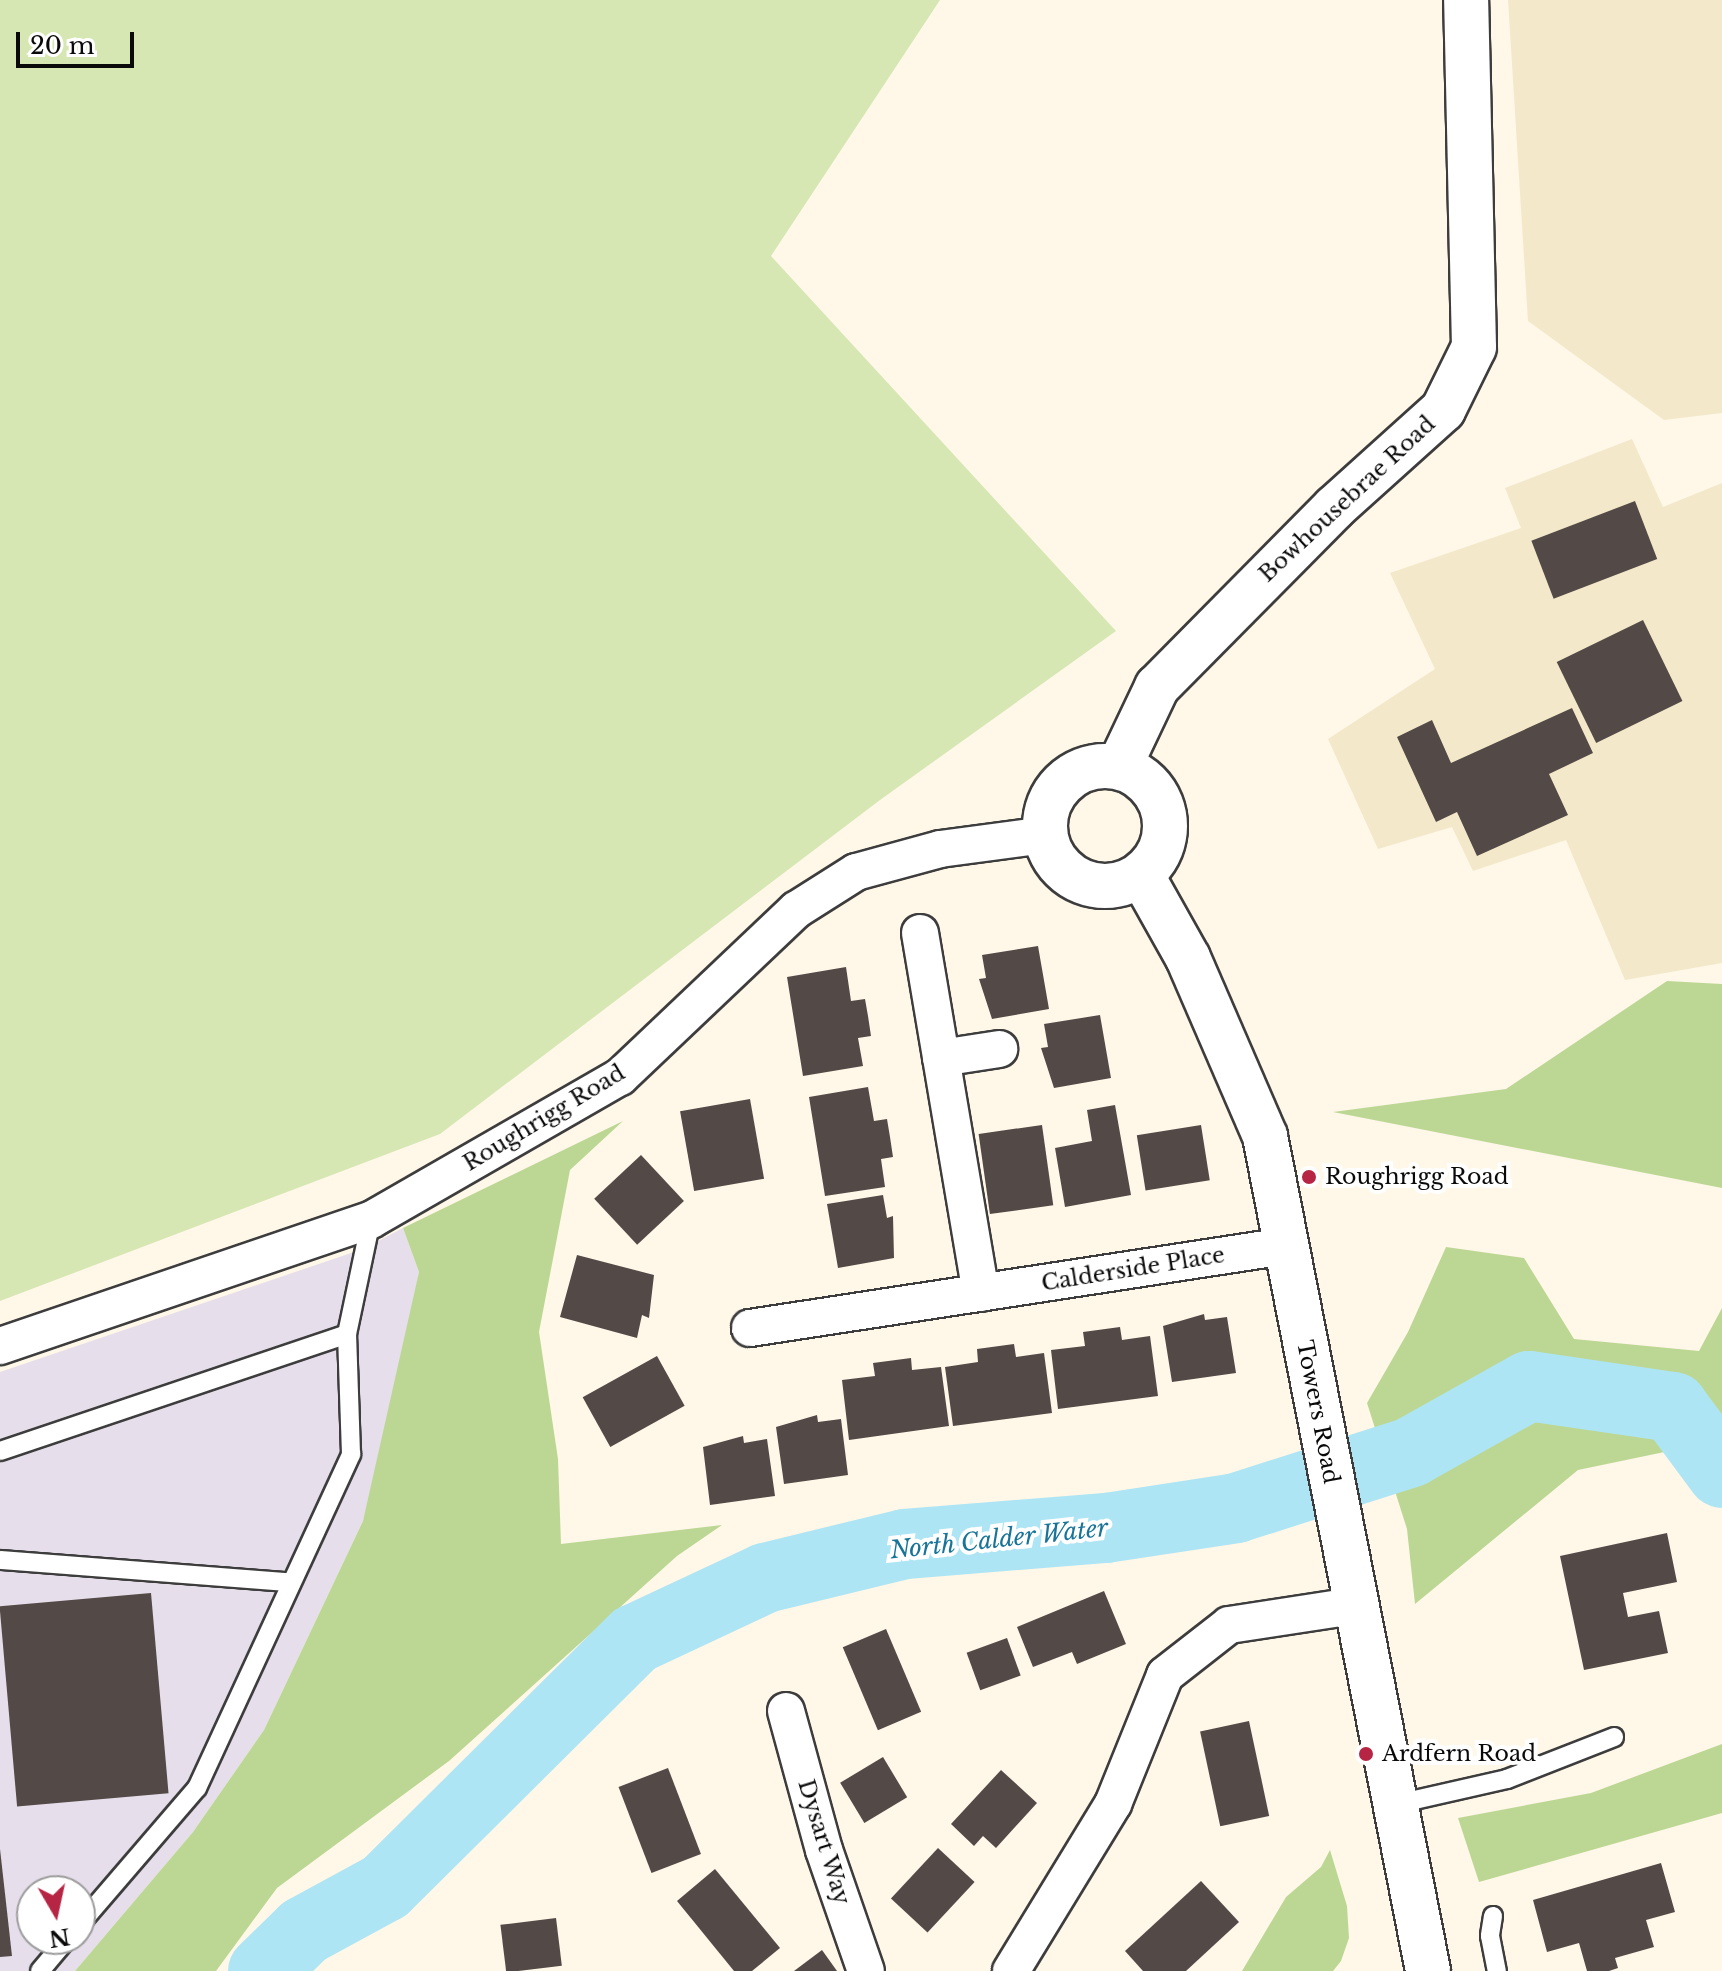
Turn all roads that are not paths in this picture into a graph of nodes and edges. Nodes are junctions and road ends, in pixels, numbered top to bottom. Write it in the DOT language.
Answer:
graph roads {
  1 [pos="1466,0"];
  2 [pos="1119,767"];
  3 [pos="1045,835"];
  4 [pos="1142,876"];
  5 [pos="920,933"];
  6 [pos="999,1049"];
  7 [pos="941,1058"];
  8 [pos="371,1220"];
  9 [pos="1285,1246"];
  10 [pos="981,1293"];
  11 [pos="750,1328"];
  12 [pos="347,1334"];
  13 [pos="0,1346"];
  14 [pos="0,1451"];
  15 [pos="0,1560"];
  16 [pos="288,1582"];
  17 [pos="1353,1606"];
  18 [pos="786,1711"];
  19 [pos="1614,1737"];
  20 [pos="1397,1804"];
  21 [pos="96,1905"];
  22 [pos="1493,1916"];
  23 [pos="54,1955"];
  24 [pos="40,1971"];
  25 [pos="866,1971"];
  26 [pos="1011,1971"];
  27 [pos="1428,1971"];
  28 [pos="1497,1971"];
  1 -- 2 [label="street, Bowhousebrae Road"];
  2 -- 3 [label="street"];
  2 -- 4 [label="street"];
  3 -- 4 [label="street"];
  3 -- 8 [label="street, Roughrigg Road"];
  4 -- 9 [label="street, Towers Road"];
  5 -- 7 [label="street"];
  6 -- 7 [label="street"];
  7 -- 10 [label="street"];
  8 -- 12 [label="lane"];
  8 -- 13 [label="street, Roughrigg Road"];
  9 -- 10 [label="street, Calderside Place"];
  9 -- 17 [label="street, Towers Road"];
  10 -- 11 [label="street, Calderside Place"];
  12 -- 14 [label="lane"];
  12 -- 16 [label="lane"];
  15 -- 16 [label="lane"];
  16 -- 21 [label="lane"];
  17 -- 20 [label="street, Towers Road"];
  17 -- 26 [label="street"];
  18 -- 25 [label="street, Dysart Way"];
  19 -- 20 [label="lane"];
  20 -- 27 [label="street, Towers Road"];
  22 -- 28 [label="lane"];
  23 -- 24 [label="lane"];
}
